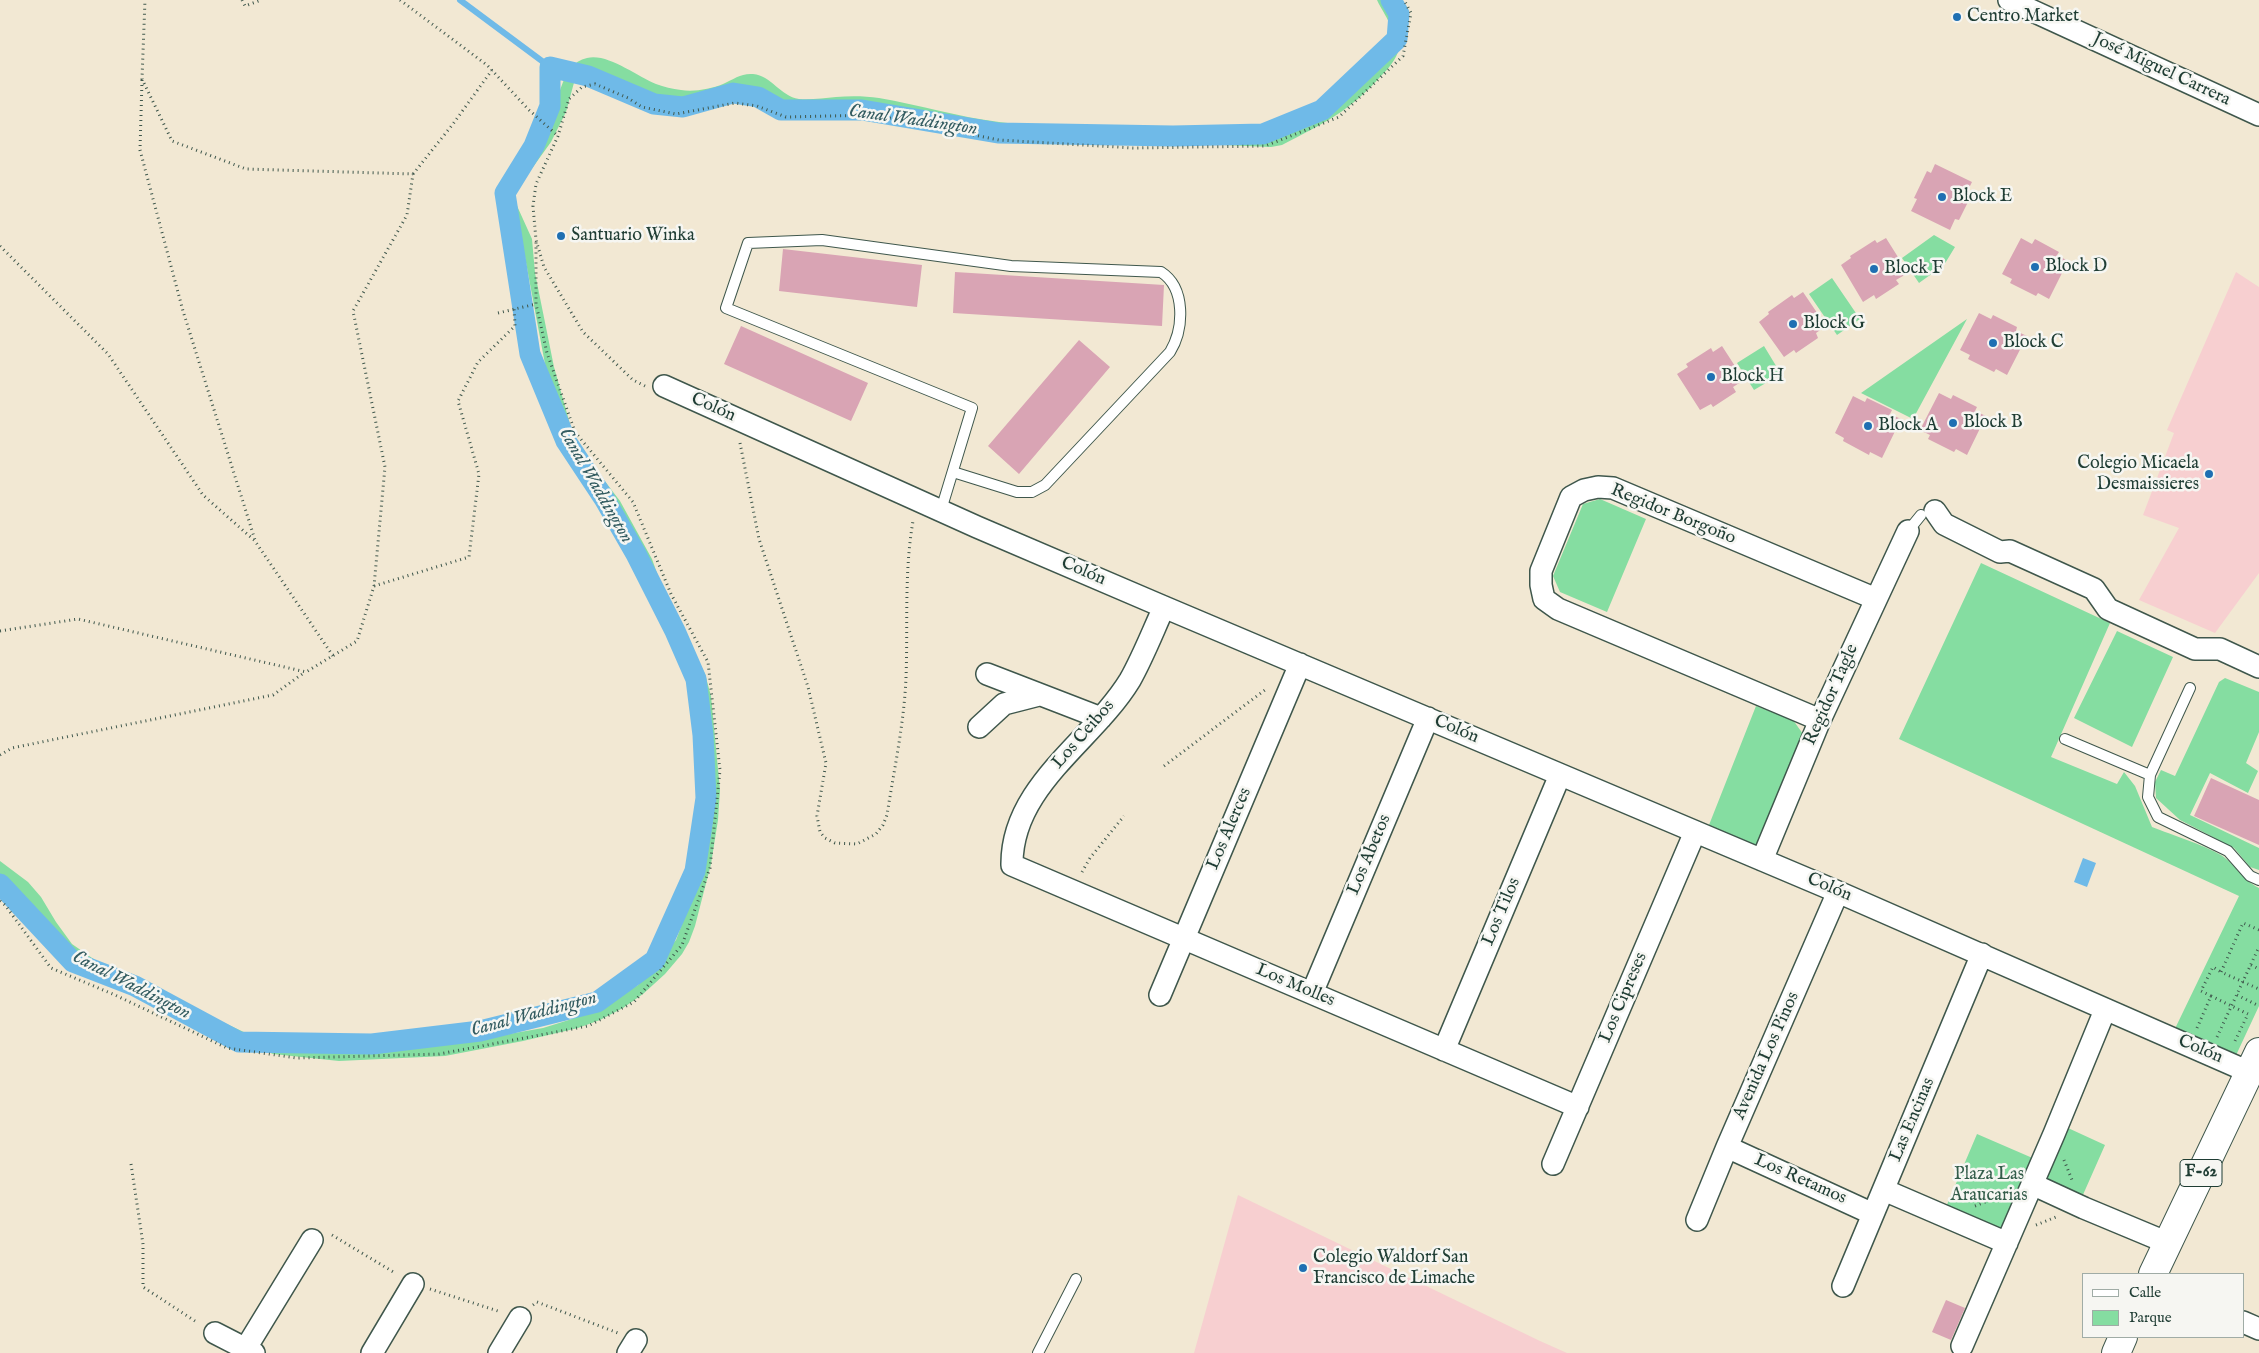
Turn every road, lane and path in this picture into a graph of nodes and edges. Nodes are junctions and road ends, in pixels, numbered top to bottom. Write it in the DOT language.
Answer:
graph roads {
  1 [pos="145,0"];
  2 [pos="242,0"];
  3 [pos="261,0"];
  4 [pos="400,0"];
  5 [pos="1404,0"];
  6 [pos="2009,0"];
  7 [pos="492,70"];
  8 [pos="142,80"];
  9 [pos="2259,114"];
  10 [pos="558,136"];
  11 [pos="413,174"];
  12 [pos="536,240"];
  13 [pos="0,246"];
  14 [pos="536,304"];
  15 [pos="514,308"];
  16 [pos="498,313"];
  17 [pos="664,386"];
  18 [pos="735,418"];
  19 [pos="953,472"];
  20 [pos="916,499"];
  21 [pos="941,510"];
  22 [pos="255,540"];
  23 [pos="374,586"];
  24 [pos="1876,599"];
  25 [pos="1164,608"];
  26 [pos="0,631"];
  27 [pos="332,656"];
  28 [pos="1300,664"];
  29 [pos="2259,667"];
  30 [pos="306,672"];
  31 [pos="987,674"];
  32 [pos="1270,686"];
  33 [pos="2190,688"];
  34 [pos="1039,695"];
  35 [pos="1101,718"];
  36 [pos="1428,718"];
  37 [pos="1820,720"];
  38 [pos="979,727"];
  39 [pos="2065,739"];
  40 [pos="0,755"];
  41 [pos="1164,766"];
  42 [pos="1560,775"];
  43 [pos="2150,775"];
  44 [pos="1124,816"];
  45 [pos="1695,832"];
  46 [pos="1762,860"];
  47 [pos="1012,864"];
  48 [pos="2259,880"];
  49 [pos="1073,891"];
  50 [pos="1838,892"];
  51 [pos="0,901"];
  52 [pos="2259,930"];
  53 [pos="1184,938"];
  54 [pos="2259,948"];
  55 [pos="1982,954"];
  56 [pos="2251,965"];
  57 [pos="2259,970"];
  58 [pos="2221,972"];
  59 [pos="2243,982"];
  60 [pos="2259,989"];
  61 [pos="1312,993"];
  62 [pos="1160,995"];
  63 [pos="2237,995"];
  64 [pos="2211,996"];
  65 [pos="2232,1006"];
  66 [pos="2259,1006"];
  67 [pos="2105,1010"];
  68 [pos="2196,1031"];
  69 [pos="2215,1043"];
  70 [pos="1444,1050"];
  71 [pos="2230,1050"];
  72 [pos="2254,1062"];
  73 [pos="1578,1107"];
  74 [pos="2054,1134"];
  75 [pos="1727,1147"];
  76 [pos="131,1164"];
  77 [pos="1553,1164"];
  78 [pos="2032,1184"];
  79 [pos="1884,1190"];
  80 [pos="2084,1208"];
  81 [pos="1873,1214"];
  82 [pos="1946,1217"];
  83 [pos="1697,1220"];
  84 [pos="2009,1238"];
  85 [pos="312,1240"];
  86 [pos="2168,1243"];
  87 [pos="2153,1273"];
  88 [pos="1076,1279"];
  89 [pos="413,1284"];
  90 [pos="1843,1286"];
  91 [pos="520,1318"];
  92 [pos="2244,1322"];
  93 [pos="2259,1328"];
  94 [pos="215,1333"];
  95 [pos="2124,1338"];
  96 [pos="632,1346"];
  97 [pos="1962,1346"];
  98 [pos="250,1351"];
  99 [pos="372,1353"];
  100 [pos="499,1353"];
  101 [pos="1038,1353"];
  102 [pos="2116,1353"];
  1 -- 8 [label="path"];
  2 -- 3 [label="path"];
  4 -- 7 [label="path"];
  5 -- 10 [label="path"];
  6 -- 9 [label="street, José Miguel Carrera"];
  7 -- 10 [label="path"];
  7 -- 11 [label="path"];
  8 -- 11 [label="path"];
  8 -- 22 [label="path"];
  10 -- 12 [label="path"];
  11 -- 23 [label="path"];
  12 -- 14 [label="path"];
  12 -- 17 [label="path"];
  13 -- 22 [label="path"];
  14 -- 15 [label="path"];
  14 -- 51 [label="path"];
  15 -- 16 [label="path"];
  15 -- 23 [label="path"];
  17 -- 18 [label="street, Colón"];
  18 -- 20 [label="street, Colón"];
  18 -- 20 [label="path"];
  19 -- 19 [label="lane"];
  19 -- 21 [label="lane"];
  20 -- 21 [label="street, Colón"];
  21 -- 25 [label="street, Colón"];
  22 -- 27 [label="path"];
  23 -- 27 [label="path"];
  24 -- 29 [label="street, Regidor Tagle"];
  24 -- 37 [label="street, Regidor Tagle"];
  24 -- 37 [label="street, Regidor Borgoño"];
  25 -- 28 [label="street, Colón"];
  25 -- 35 [label="street, Los Ceibos"];
  26 -- 30 [label="path"];
  27 -- 30 [label="path"];
  28 -- 36 [label="street, Colón"];
  28 -- 53 [label="street, Los Alerces"];
  30 -- 40 [label="path"];
  31 -- 34 [label="street"];
  32 -- 41 [label="path"];
  33 -- 43 [label="lane"];
  34 -- 35 [label="street"];
  34 -- 38 [label="street"];
  35 -- 47 [label="street, Los Ceibos"];
  36 -- 42 [label="street, Colón"];
  36 -- 61 [label="street, Los Abetos"];
  37 -- 46 [label="street, Regidor Tagle"];
  39 -- 43 [label="lane"];
  42 -- 45 [label="street, Colón"];
  42 -- 70 [label="street, Los Tilos"];
  43 -- 48 [label="lane"];
  44 -- 49 [label="path"];
  45 -- 46 [label="street, Colón"];
  45 -- 73 [label="street, Los Cipreses"];
  46 -- 50 [label="street, Colón"];
  47 -- 49 [label="street, Los Molles"];
  49 -- 53 [label="street, Los Molles"];
  50 -- 55 [label="street, Colón"];
  50 -- 75 [label="street, Avenida Los Pinos"];
  52 -- 58 [label="path"];
  53 -- 61 [label="street, Los Molles"];
  53 -- 62 [label="street, Los Alerces"];
  54 -- 56 [label="path"];
  55 -- 67 [label="street, Colón"];
  55 -- 79 [label="street, Las Encinas"];
  56 -- 57 [label="path"];
  56 -- 59 [label="path"];
  58 -- 59 [label="path"];
  58 -- 64 [label="path"];
  59 -- 60 [label="path"];
  59 -- 63 [label="path"];
  61 -- 70 [label="street, Los Molles"];
  63 -- 65 [label="path"];
  63 -- 66 [label="path"];
  64 -- 65 [label="path"];
  64 -- 68 [label="path"];
  65 -- 69 [label="path"];
  65 -- 71 [label="path"];
  67 -- 72 [label="street, Colón"];
  67 -- 74 [label="street"];
  70 -- 73 [label="street, Los Molles"];
  72 -- 86 [label="main road, F-62"];
  73 -- 77 [label="street, Los Cipreses"];
  74 -- 78 [label="street"];
  74 -- 80 [label="path"];
  75 -- 81 [label="street, Los Retamos"];
  75 -- 83 [label="street, Avenida Los Pinos"];
  76 -- 94 [label="path"];
  78 -- 80 [label="street"];
  78 -- 82 [label="path"];
  78 -- 84 [label="street"];
  79 -- 81 [label="street, Las Encinas"];
  79 -- 82 [label="street"];
  80 -- 84 [label="path"];
  80 -- 86 [label="street"];
  81 -- 90 [label="street, Las Encinas"];
  82 -- 84 [label="street"];
  84 -- 97 [label="street"];
  85 -- 89 [label="path"];
  85 -- 98 [label="street"];
  86 -- 87 [label="main road, F-62"];
  88 -- 101 [label="lane"];
  89 -- 91 [label="path"];
  89 -- 99 [label="street"];
  91 -- 96 [label="path"];
  91 -- 100 [label="street"];
  92 -- 93 [label="street"];
  94 -- 98 [label="street"];
  95 -- 102 [label="main road"];
}
